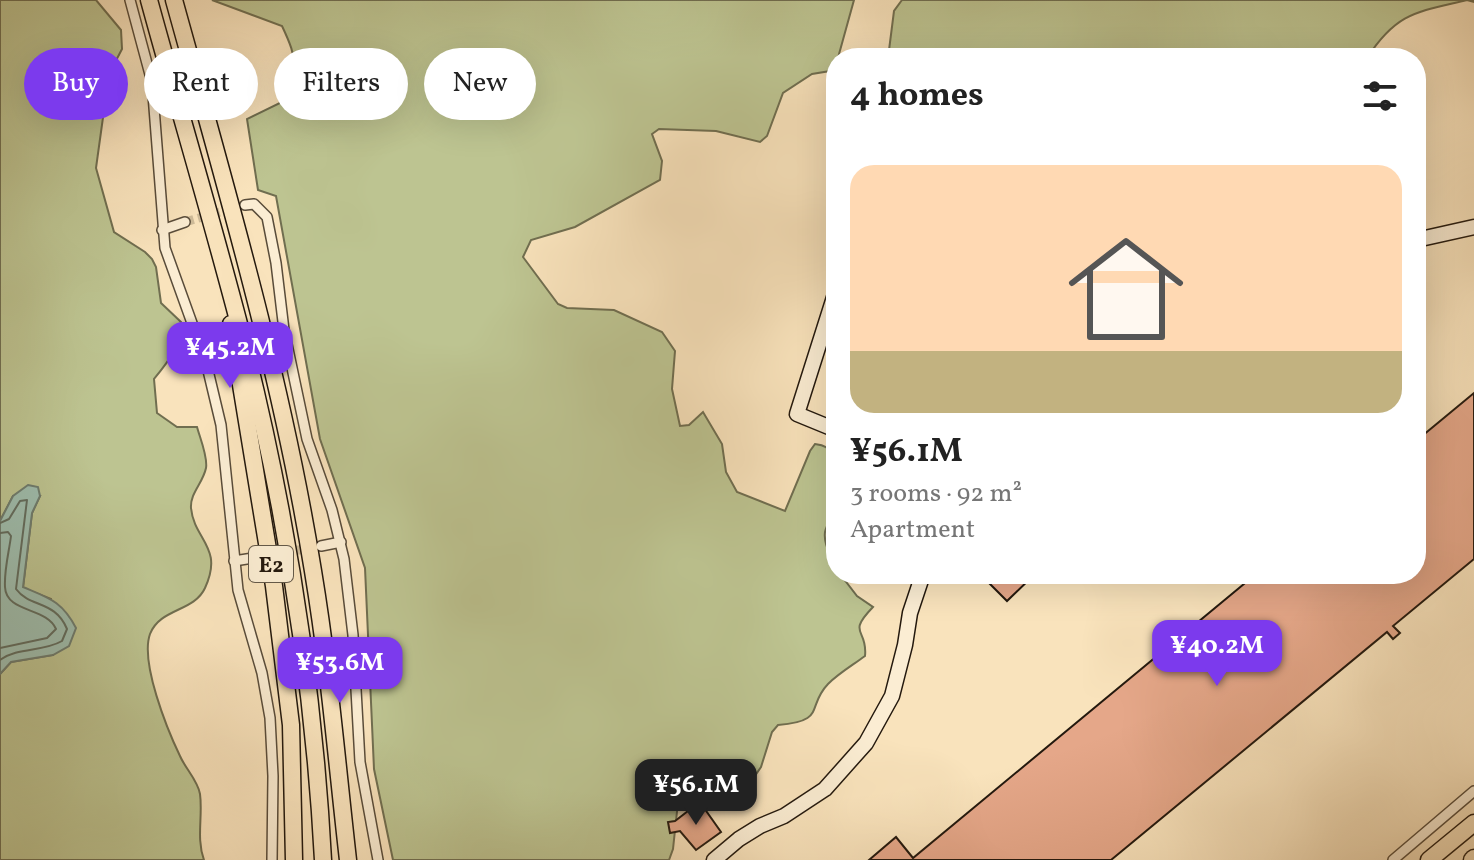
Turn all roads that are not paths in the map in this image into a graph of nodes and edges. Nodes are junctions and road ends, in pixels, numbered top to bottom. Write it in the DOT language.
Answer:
graph roads {
  1 [pos="130,0"];
  2 [pos="149,0"];
  3 [pos="174,0"];
  4 [pos="245,205"];
  5 [pos="185,222"];
  6 [pos="1474,227"];
  7 [pos="162,230"];
  8 [pos="1426,238"];
  9 [pos="225,271"];
  10 [pos="826,323"];
  11 [pos="826,426"];
  12 [pos="341,542"];
  13 [pos="321,546"];
  14 [pos="253,558"];
  15 [pos="234,561"];
  16 [pos="920,584"];
  17 [pos="333,724"];
  18 [pos="1474,791"];
  19 [pos="1474,823"];
  20 [pos="272,860"];
  21 [pos="294,860"];
  22 [pos="323,860"];
  23 [pos="342,860"];
  24 [pos="348,860"];
  25 [pos="378,860"];
  26 [pos="714,860"];
  27 [pos="1393,860"];
  28 [pos="1429,860"];
  1 -- 7 [label="street"];
  2 -- 9 [label="highway, E2"];
  3 -- 17 [label="highway, E2"];
  4 -- 12 [label="street"];
  5 -- 7 [label="street"];
  6 -- 8 [label="street"];
  7 -- 15 [label="street"];
  9 -- 21 [label="highway, E2"];
  9 -- 22 [label="highway"];
  10 -- 11 [label="street"];
  12 -- 13 [label="street"];
  12 -- 25 [label="street"];
  14 -- 15 [label="street"];
  15 -- 20 [label="street"];
  16 -- 26 [label="street"];
  17 -- 23 [label="highway"];
  17 -- 24 [label="highway"];
  18 -- 27 [label="street"];
  19 -- 28 [label="highway"];
}
